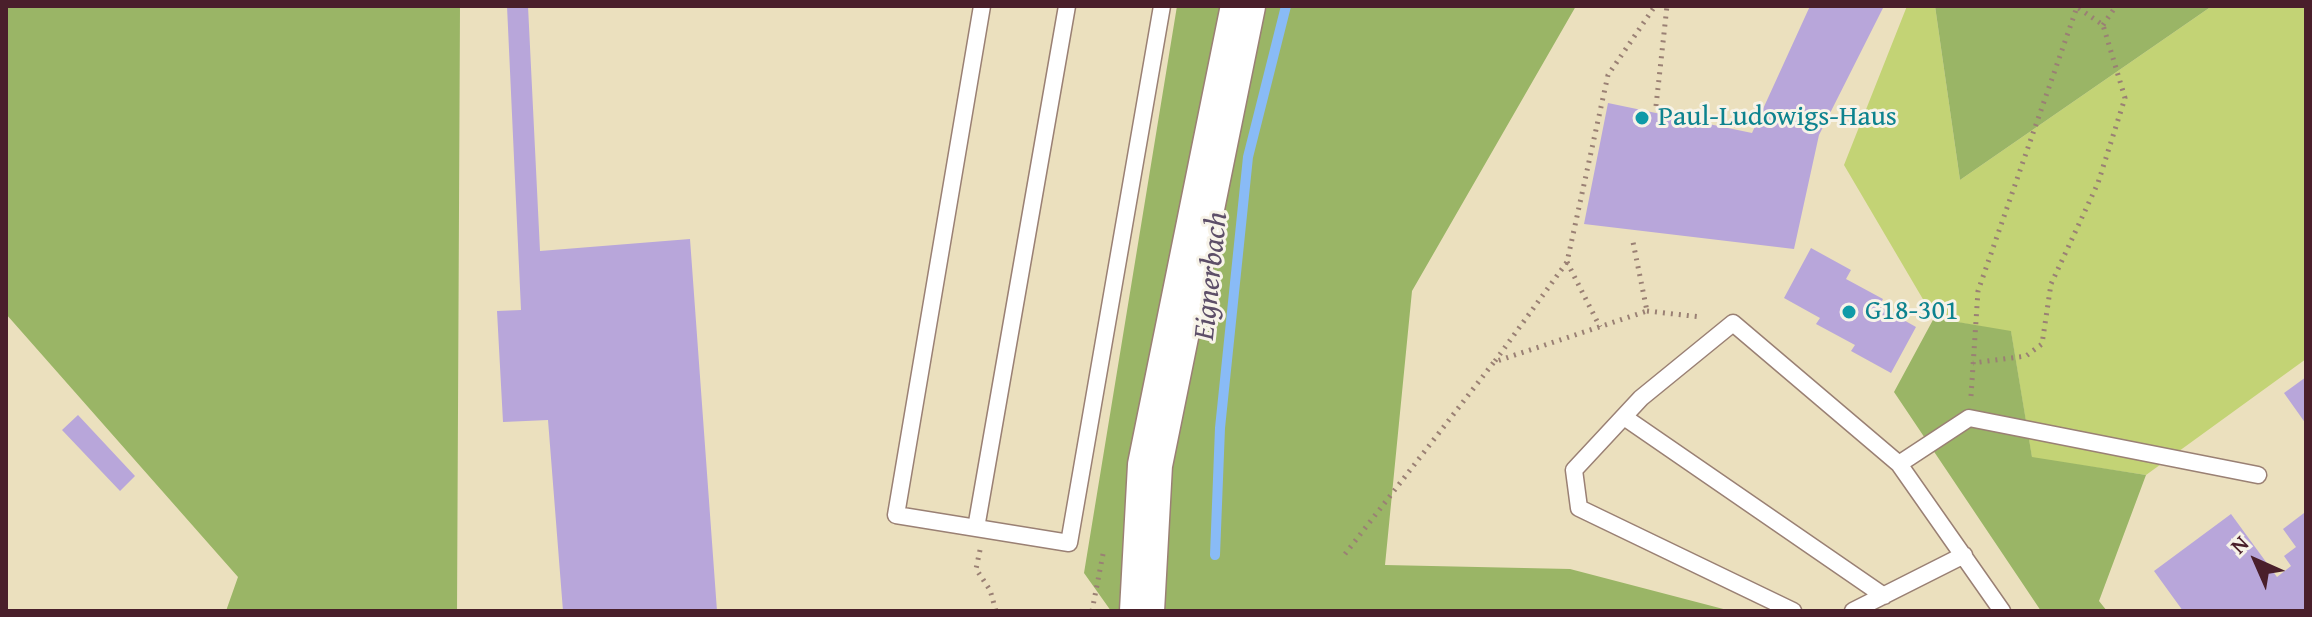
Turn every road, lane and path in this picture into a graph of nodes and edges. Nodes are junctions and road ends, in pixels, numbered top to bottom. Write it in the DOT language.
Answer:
graph roads {
  1 [pos="982,6"];
  2 [pos="1067,6"];
  3 [pos="1162,6"];
  4 [pos="1243,6"];
  5 [pos="1655,6"];
  6 [pos="1667,6"];
  7 [pos="2116,6"];
  8 [pos="2103,25"];
  9 [pos="1656,106"];
  10 [pos="1633,242"];
  11 [pos="1567,262"];
  12 [pos="1647,311"];
  13 [pos="1733,323"];
  14 [pos="1600,327"];
  15 [pos="1494,362"];
  16 [pos="1973,363"];
  17 [pos="1624,417"];
  18 [pos="1969,418"];
  19 [pos="1899,464"];
  20 [pos="2258,475"];
  21 [pos="981,529"];
  22 [pos="1345,554"];
  23 [pos="1964,555"];
  24 [pos="1884,596"];
  25 [pos="996,611"];
  26 [pos="1142,611"];
  27 [pos="1793,611"];
  28 [pos="1853,611"];
  29 [pos="2002,611"];
  1 -- 21 [label="lane"];
  2 -- 21 [label="lane"];
  3 -- 21 [label="lane"];
  4 -- 26 [label="street"];
  5 -- 11 [label="path"];
  6 -- 9 [label="path"];
  7 -- 8 [label="path"];
  8 -- 16 [label="path"];
  8 -- 16 [label="path"];
  10 -- 12 [label="path"];
  11 -- 14 [label="path"];
  11 -- 15 [label="path"];
  12 -- 13 [label="path"];
  12 -- 14 [label="path"];
  13 -- 17 [label="lane"];
  13 -- 19 [label="lane"];
  14 -- 15 [label="path"];
  15 -- 22 [label="path"];
  16 -- 18 [label="path"];
  17 -- 24 [label="lane"];
  17 -- 27 [label="lane"];
  18 -- 19 [label="lane"];
  18 -- 20 [label="lane"];
  19 -- 23 [label="lane"];
  21 -- 25 [label="path"];
  23 -- 24 [label="lane"];
  23 -- 29 [label="lane"];
  24 -- 28 [label="lane"];
}
